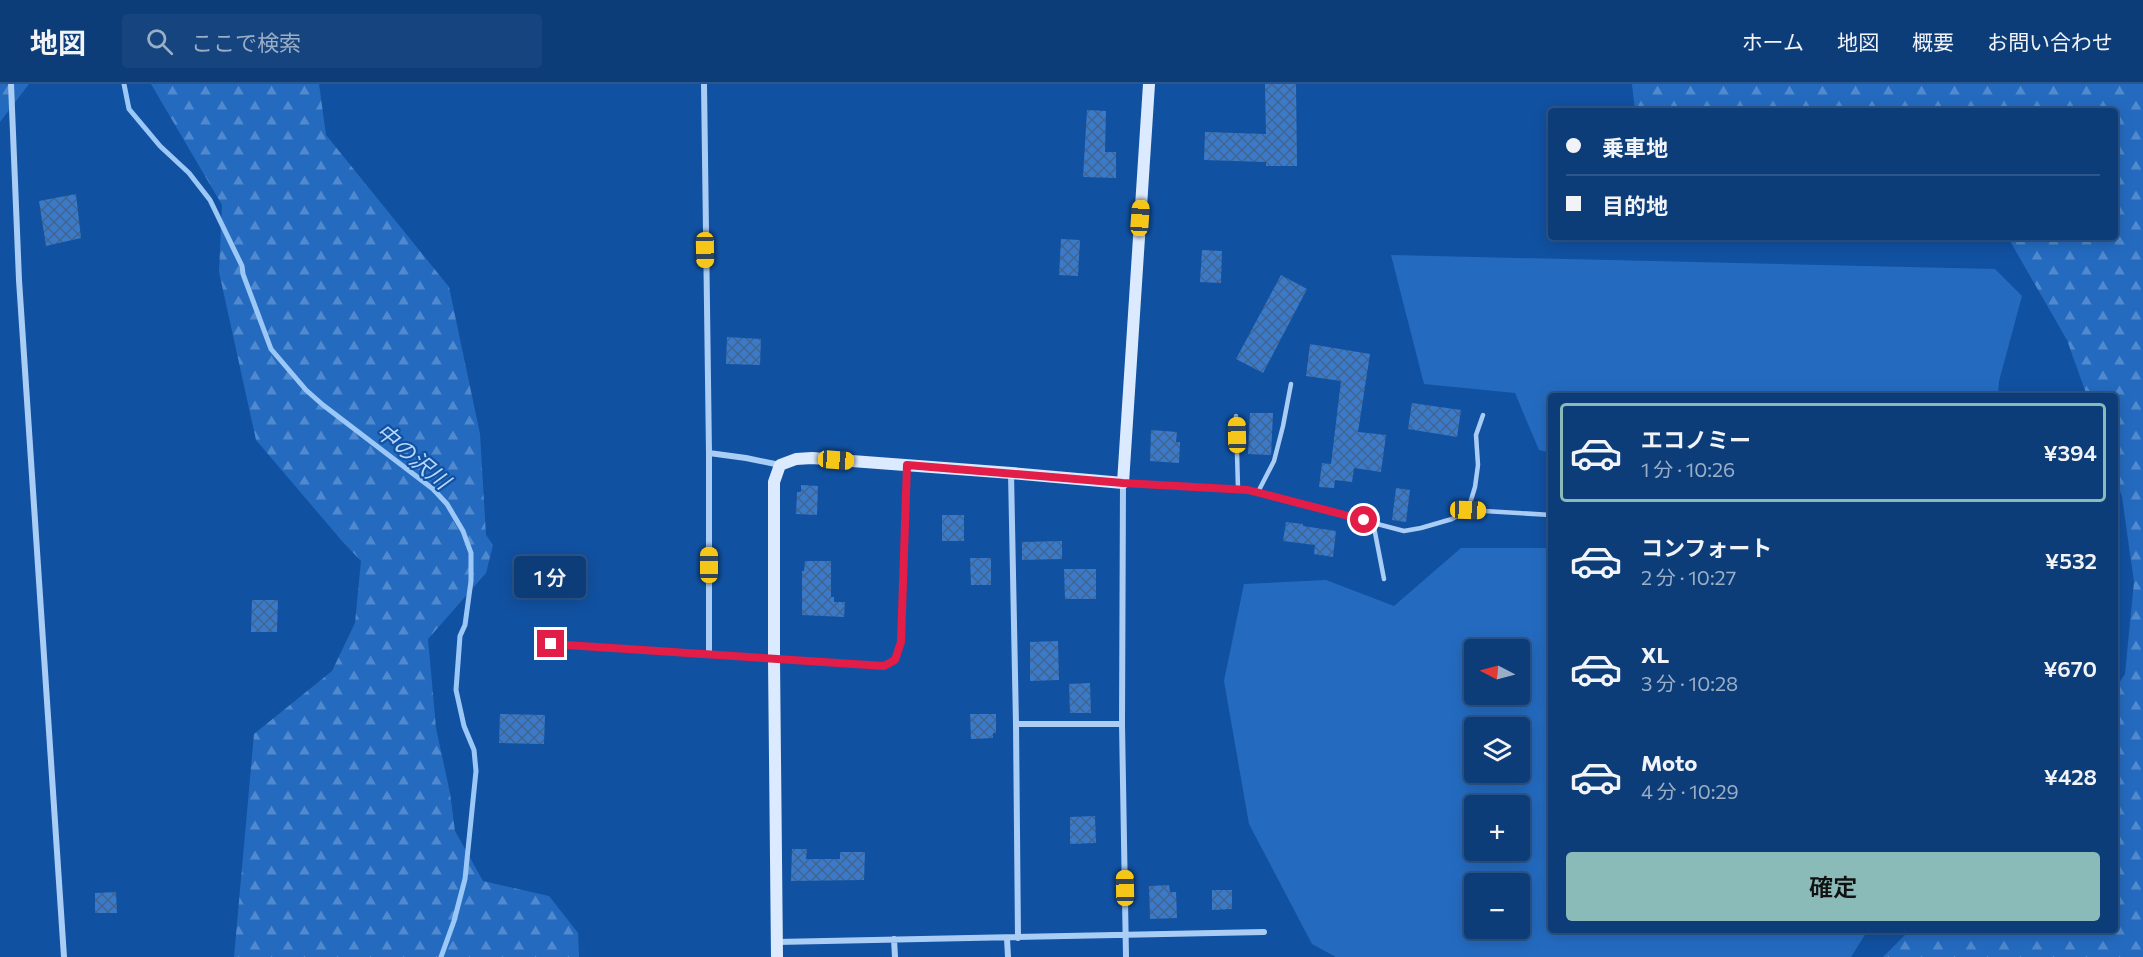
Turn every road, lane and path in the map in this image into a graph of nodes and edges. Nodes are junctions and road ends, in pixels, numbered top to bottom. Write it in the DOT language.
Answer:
graph roads {
  1 [pos="11,84"];
  2 [pos="704,84"];
  3 [pos="1149,84"];
  4 [pos="1291,384"];
  5 [pos="1483,415"];
  6 [pos="1236,417"];
  7 [pos="709,453"];
  8 [pos="780,465"];
  9 [pos="907,465"];
  10 [pos="1011,472"];
  11 [pos="1123,483"];
  12 [pos="1238,489"];
  13 [pos="1258,492"];
  14 [pos="1468,510"];
  15 [pos="1548,515"];
  16 [pos="1373,522"];
  17 [pos="1384,579"];
  18 [pos="551,644"];
  19 [pos="709,654"];
  20 [pos="774,659"];
  21 [pos="1016,724"];
  22 [pos="1122,724"];
  23 [pos="1264,932"];
  24 [pos="1126,935"];
  25 [pos="1007,938"];
  26 [pos="1018,938"];
  27 [pos="894,939"];
  28 [pos="777,942"];
  29 [pos="64,957"];
  30 [pos="777,957"];
  31 [pos="894,957"];
  32 [pos="1008,957"];
  33 [pos="1126,957"];
  1 -- 29 [label="street"];
  2 -- 7 [label="street"];
  3 -- 11 [label="street"];
  4 -- 13 [label="lane"];
  5 -- 14 [label="lane"];
  6 -- 12 [label="lane"];
  7 -- 8 [label="street"];
  7 -- 19 [label="street"];
  8 -- 9 [label="street"];
  8 -- 20 [label="street"];
  9 -- 10 [label="street"];
  9 -- 20 [label="lane"];
  10 -- 11 [label="street"];
  10 -- 21 [label="street"];
  11 -- 12 [label="lane"];
  11 -- 22 [label="street"];
  12 -- 13 [label="lane"];
  13 -- 16 [label="lane"];
  14 -- 15 [label="lane"];
  14 -- 16 [label="lane"];
  16 -- 17 [label="lane"];
  18 -- 19 [label="street"];
  19 -- 20 [label="street"];
  20 -- 28 [label="street"];
  21 -- 22 [label="street"];
  21 -- 26 [label="street"];
  22 -- 24 [label="street"];
  23 -- 24 [label="street"];
  24 -- 26 [label="street"];
  24 -- 33 [label="street"];
  25 -- 26 [label="street"];
  25 -- 27 [label="street"];
  25 -- 32 [label="street"];
  27 -- 28 [label="street"];
  27 -- 31 [label="street"];
  28 -- 30 [label="street"];
}
